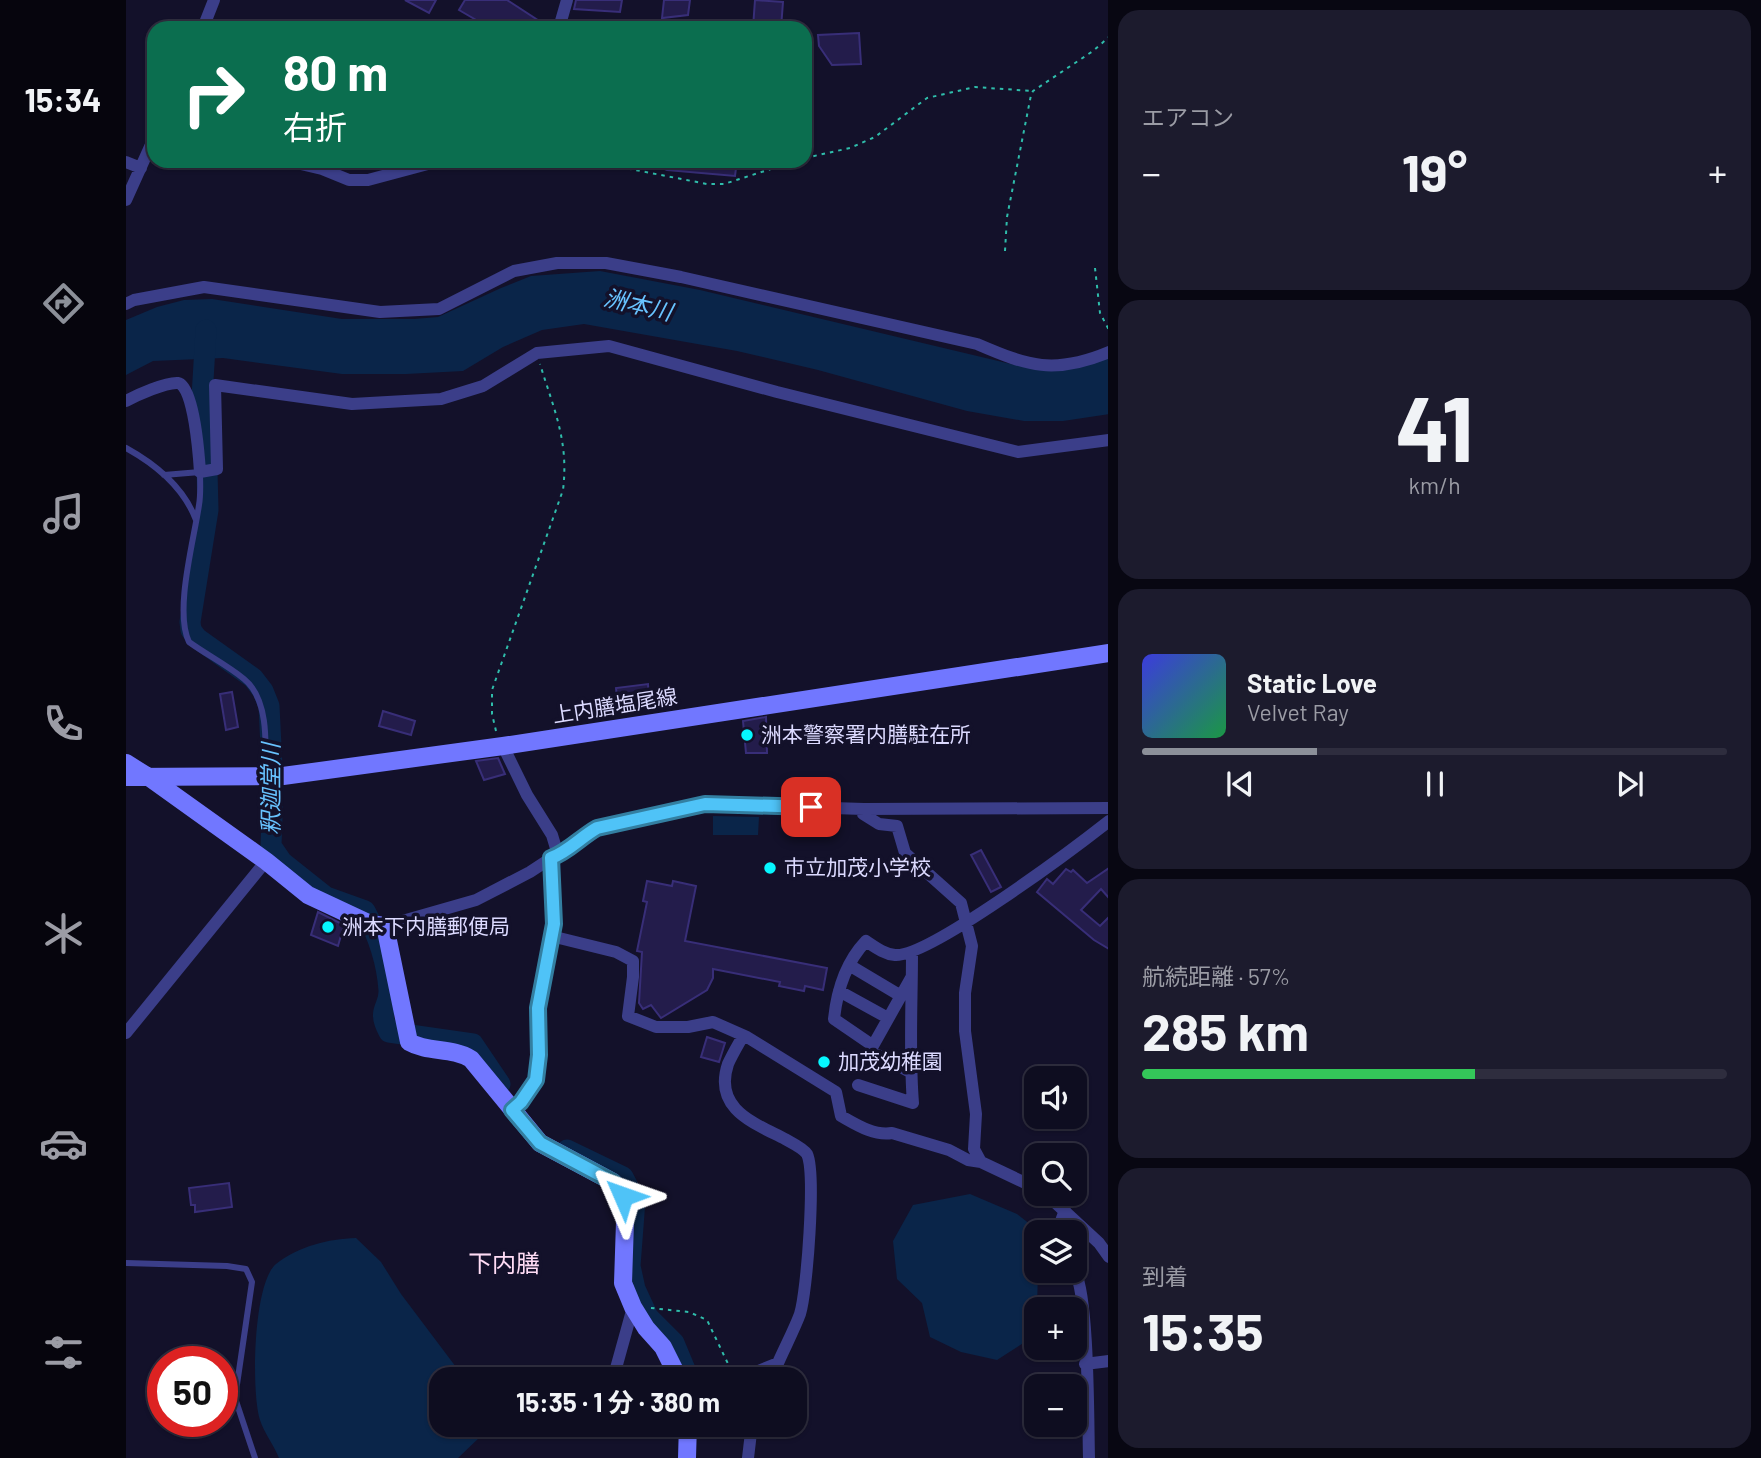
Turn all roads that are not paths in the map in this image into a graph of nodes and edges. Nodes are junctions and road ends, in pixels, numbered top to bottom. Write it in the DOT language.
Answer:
graph roads {
  1 [pos="214,0"];
  2 [pos="567,0"];
  3 [pos="206,21"];
  4 [pos="561,21"];
  5 [pos="147,154"];
  6 [pos="126,162"];
  7 [pos="141,168"];
  8 [pos="318,168"];
  9 [pos="413,168"];
  10 [pos="126,200"];
  11 [pos="126,304"];
  12 [pos="1108,352"];
  13 [pos="126,401"];
  14 [pos="1108,440"];
  15 [pos="126,448"];
  16 [pos="201,472"];
  17 [pos="164,475"];
  18 [pos="197,522"];
  19 [pos="1108,653"];
  20 [pos="503,746"];
  21 [pos="126,764"];
  22 [pos="126,776"];
  23 [pos="272,776"];
  24 [pos="150,778"];
  25 [pos="1108,808"];
  26 [pos="864,809"];
  27 [pos="1108,821"];
  28 [pos="554,857"];
  29 [pos="266,861"];
  30 [pos="966,923"];
  31 [pos="377,926"];
  32 [pos="551,936"];
  33 [pos="912,953"];
  34 [pos="849,965"];
  35 [pos="912,976"];
  36 [pos="839,991"];
  37 [pos="901,996"];
  38 [pos="888,1018"];
  39 [pos="126,1033"];
  40 [pos="743,1036"];
  41 [pos="872,1045"];
  42 [pos="910,1072"];
  43 [pos="858,1085"];
  44 [pos="516,1107"];
  45 [pos="981,1162"];
  46 [pos="1024,1182"];
  47 [pos="1060,1206"];
  48 [pos="1065,1210"];
  49 [pos="1061,1220"];
  50 [pos="1108,1257"];
  51 [pos="126,1263"];
  52 [pos="1080,1283"];
  53 [pos="633,1307"];
  54 [pos="1108,1361"];
  55 [pos="1085,1364"];
  56 [pos="616,1367"];
  57 [pos="673,1367"];
  58 [pos="762,1367"];
  59 [pos="684,1437"];
  60 [pos="750,1437"];
  61 [pos="255,1458"];
  62 [pos="687,1458"];
  63 [pos="748,1458"];
  64 [pos="1089,1458"];
  1 -- 3 [label="street"];
  2 -- 4 [label="street"];
  5 -- 7 [label="street"];
  6 -- 7 [label="street"];
  7 -- 10 [label="street"];
  8 -- 9 [label="street"];
  11 -- 12 [label="street"];
  13 -- 16 [label="street"];
  14 -- 16 [label="street"];
  15 -- 17 [label="lane"];
  16 -- 17 [label="lane"];
  16 -- 18 [label="lane"];
  17 -- 18 [label="lane"];
  18 -- 23 [label="lane"];
  19 -- 20 [label="main road, 上内膳塩尾線"];
  20 -- 23 [label="main road, 上内膳塩尾線"];
  20 -- 28 [label="street"];
  21 -- 24 [label="main road"];
  22 -- 24 [label="main road, 上内膳塩尾線"];
  23 -- 24 [label="main road, 上内膳塩尾線"];
  24 -- 29 [label="main road"];
  25 -- 26 [label="street"];
  26 -- 28 [label="street"];
  26 -- 30 [label="street"];
  27 -- 30 [label="street"];
  28 -- 31 [label="street"];
  28 -- 32 [label="street"];
  29 -- 31 [label="main road"];
  29 -- 39 [label="street"];
  30 -- 33 [label="street"];
  30 -- 45 [label="street"];
  31 -- 44 [label="main road"];
  32 -- 40 [label="street"];
  32 -- 44 [label="street"];
  33 -- 34 [label="street"];
  33 -- 35 [label="street"];
  34 -- 36 [label="street"];
  34 -- 37 [label="street"];
  35 -- 37 [label="street"];
  35 -- 42 [label="street"];
  36 -- 38 [label="street"];
  36 -- 41 [label="street"];
  37 -- 38 [label="street"];
  38 -- 41 [label="street"];
  40 -- 45 [label="street"];
  40 -- 58 [label="street"];
  41 -- 42 [label="street"];
  42 -- 43 [label="street"];
  44 -- 53 [label="main road"];
  45 -- 46 [label="street"];
  47 -- 48 [label="street"];
  48 -- 49 [label="street"];
  48 -- 50 [label="street"];
  51 -- 61 [label="lane"];
  52 -- 55 [label="street"];
  53 -- 56 [label="street"];
  53 -- 57 [label="main road"];
  54 -- 55 [label="street"];
  55 -- 64 [label="street"];
  59 -- 62 [label="main road"];
  60 -- 63 [label="street"];
}
